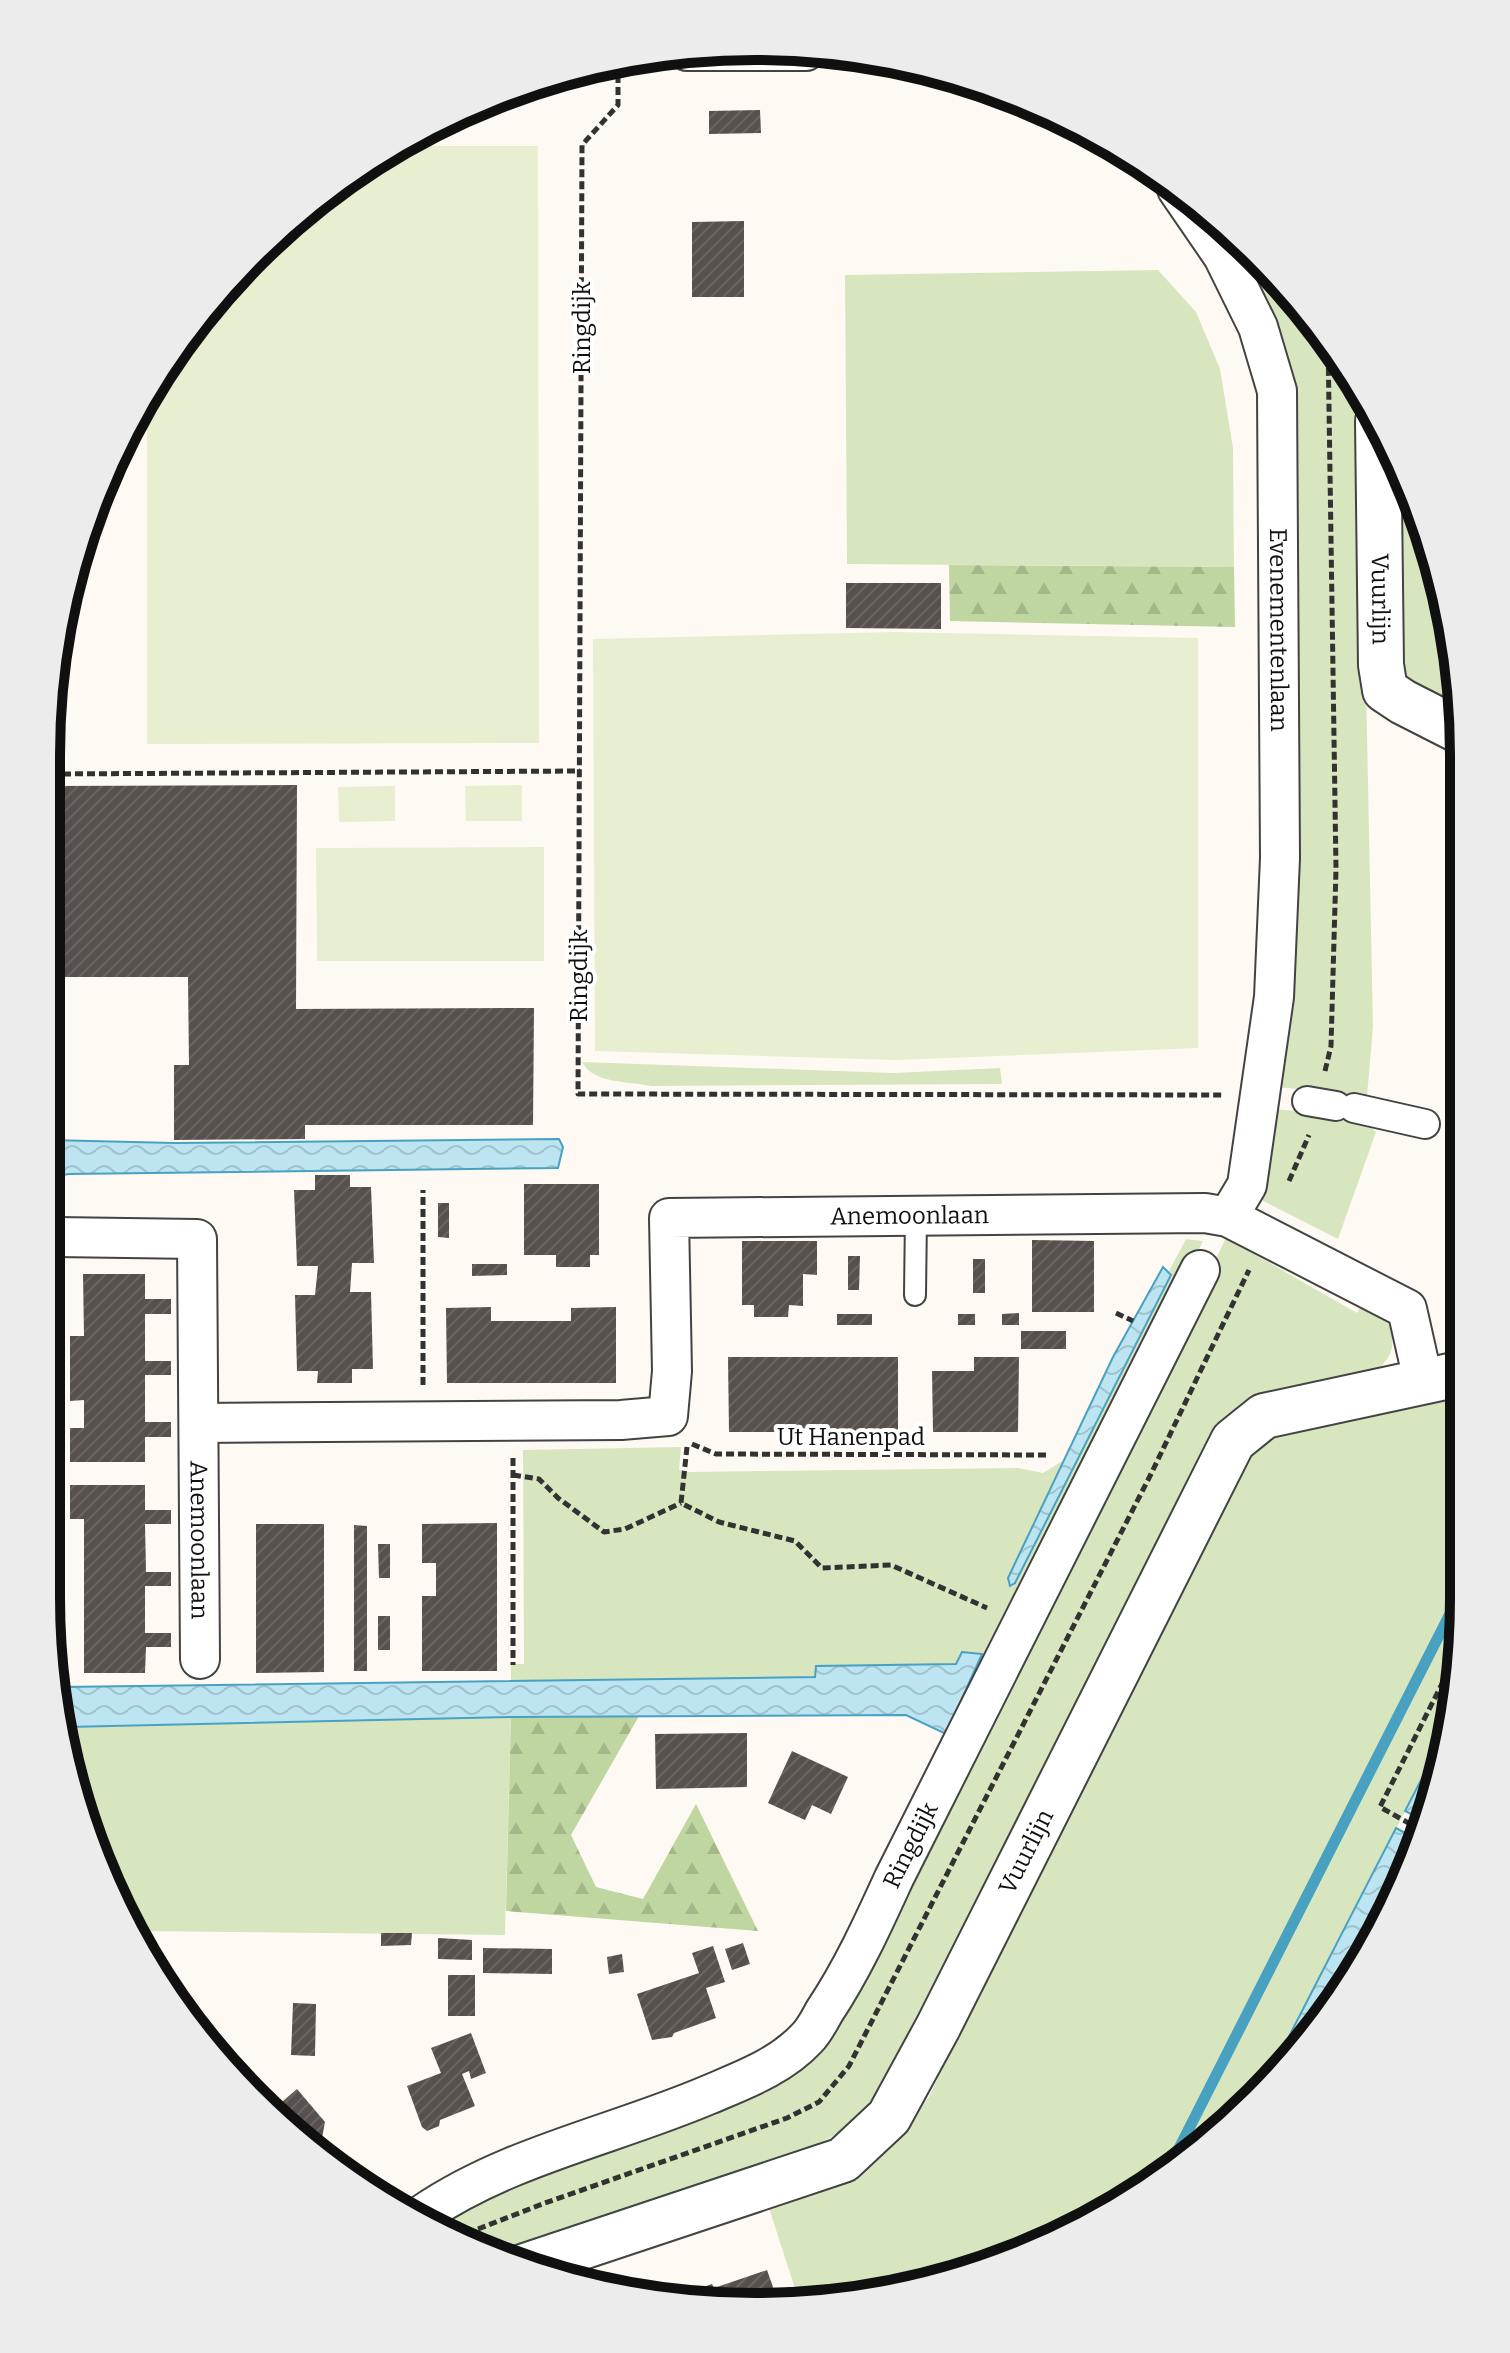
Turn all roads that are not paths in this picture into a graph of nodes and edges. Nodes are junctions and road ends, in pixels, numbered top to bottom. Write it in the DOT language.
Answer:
graph roads {
  1 [pos="1199,221"];
  2 [pos="1378,449"];
  3 [pos="1449,726"];
  4 [pos="1307,1101"];
  5 [pos="1425,1124"];
  6 [pos="916,1216"];
  7 [pos="1228,1217"];
  8 [pos="60,1237"];
  9 [pos="1200,1270"];
  10 [pos="915,1295"];
  11 [pos="1441,1377"];
  12 [pos="199,1423"];
  13 [pos="200,1659"];
  14 [pos="428,2211"];
  15 [pos="544,2260"];
  1 -- 7 [label="street, Evenementenlaan"];
  2 -- 3 [label="street, Vuurlijn"];
  4 -- 5 [label="street"];
  6 -- 7 [label="street, Anemoonlaan"];
  6 -- 10 [label="lane"];
  6 -- 12 [label="street, Anemoonlaan"];
  7 -- 11 [label="street, Anemoonlaan"];
  8 -- 12 [label="street, Anemoonlaan"];
  9 -- 14 [label="street, Ringdijk"];
  11 -- 15 [label="street, Vuurlijn"];
  12 -- 13 [label="street, Anemoonlaan"];
}
